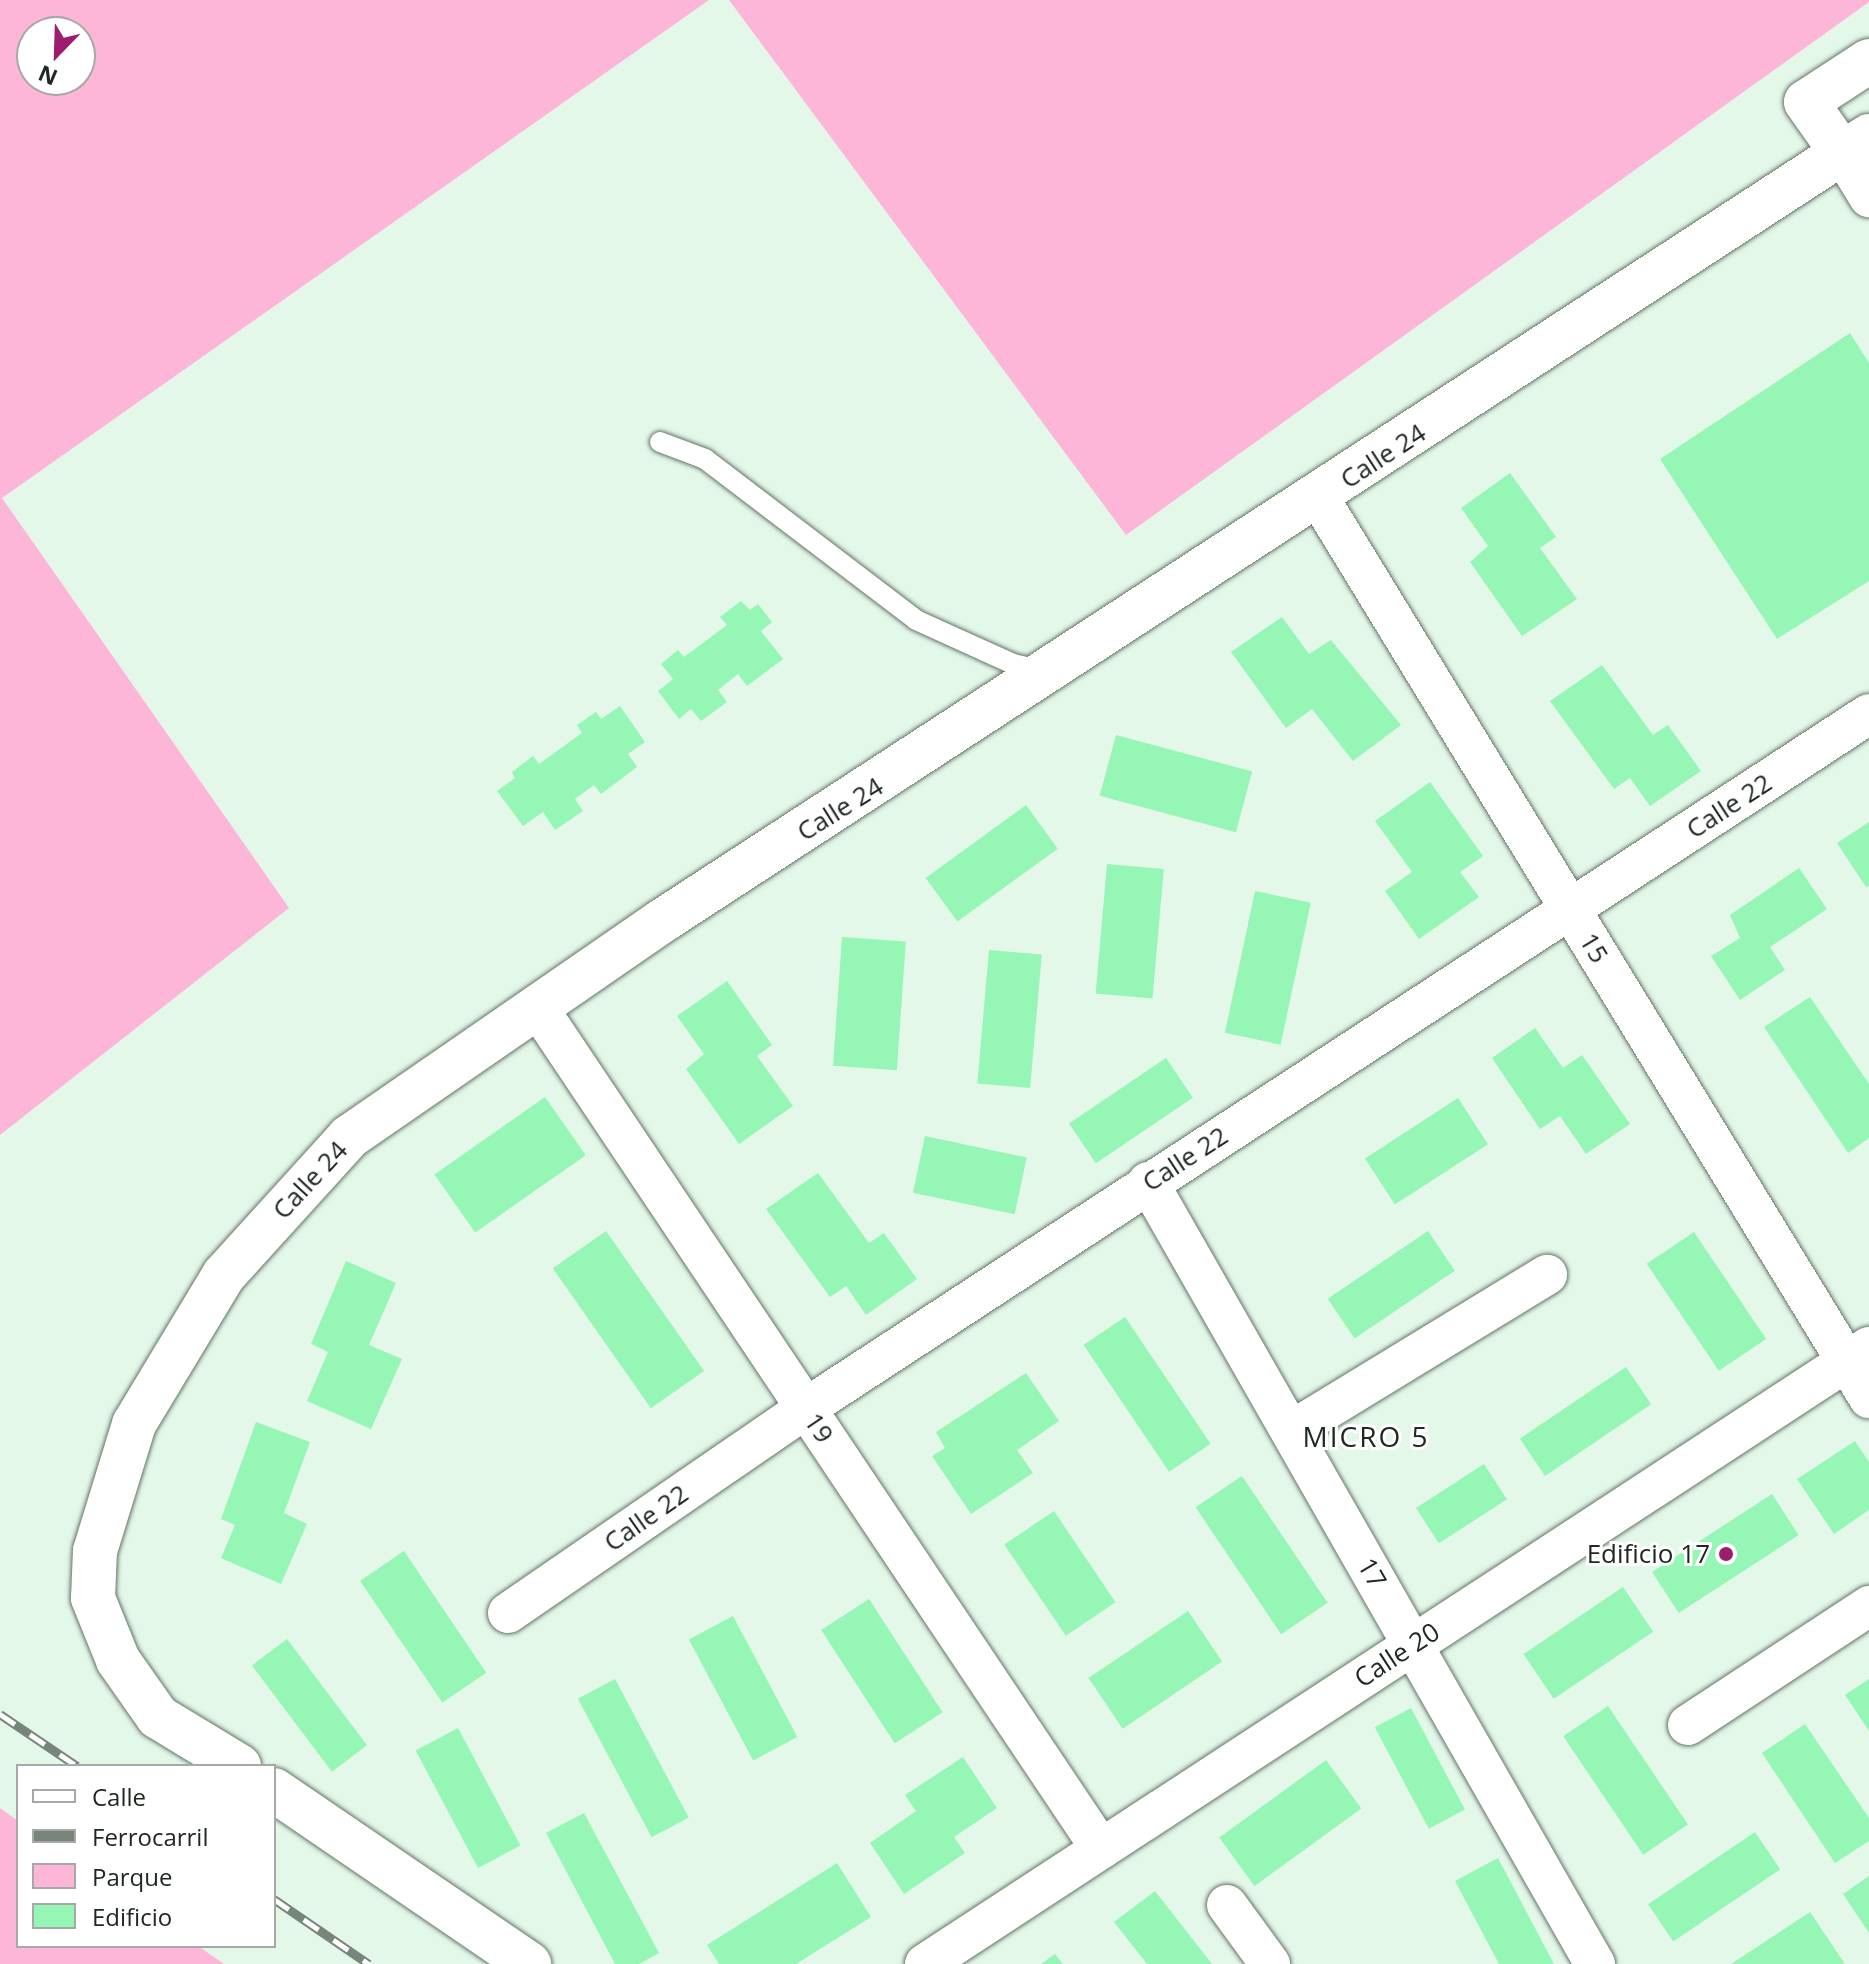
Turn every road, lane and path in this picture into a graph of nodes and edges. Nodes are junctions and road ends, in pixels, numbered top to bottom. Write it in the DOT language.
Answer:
graph roads {
  1 [pos="1869,61"];
  2 [pos="1856,145"];
  3 [pos="1869,197"];
  4 [pos="660,442"];
  5 [pos="1319,498"];
  6 [pos="1051,672"];
  7 [pos="1869,714"];
  8 [pos="1570,910"];
  9 [pos="538,1008"];
  10 [pos="1148,1182"];
  11 [pos="1547,1275"];
  12 [pos="1858,1354"];
  13 [pos="1869,1398"];
  14 [pos="806,1408"];
  15 [pos="1291,1431"];
  16 [pos="1869,1606"];
  17 [pos="508,1613"];
  18 [pos="1413,1645"];
  19 [pos="1688,1725"];
  20 [pos="236,1764"];
  21 [pos="276,1791"];
  22 [pos="1101,1849"];
  23 [pos="1227,1905"];
  24 [pos="529,1964"];
  25 [pos="925,1964"];
  26 [pos="1270,1964"];
  27 [pos="1595,1964"];
  1 -- 2 [label="street"];
  2 -- 3 [label="street"];
  2 -- 5 [label="street, Calle 24"];
  4 -- 6 [label="lane"];
  5 -- 6 [label="street, Calle 24"];
  5 -- 8 [label="street, 15"];
  6 -- 9 [label="street, Calle 24"];
  7 -- 8 [label="street, Calle 22"];
  8 -- 10 [label="street, Calle 22"];
  8 -- 12 [label="street, 15"];
  9 -- 14 [label="street, 19"];
  9 -- 20 [label="street, Calle 24"];
  10 -- 14 [label="street, Calle 22"];
  10 -- 15 [label="street, 17"];
  11 -- 15 [label="street"];
  12 -- 13 [label="street, 15"];
  12 -- 18 [label="street, Calle 20"];
  14 -- 17 [label="street, Calle 22"];
  14 -- 22 [label="street, 19"];
  15 -- 18 [label="street, 17"];
  16 -- 19 [label="street"];
  18 -- 22 [label="street, Calle 20"];
  18 -- 27 [label="street, 17"];
  21 -- 24 [label="street"];
  22 -- 25 [label="street, Calle 20"];
  23 -- 26 [label="street"];
}
